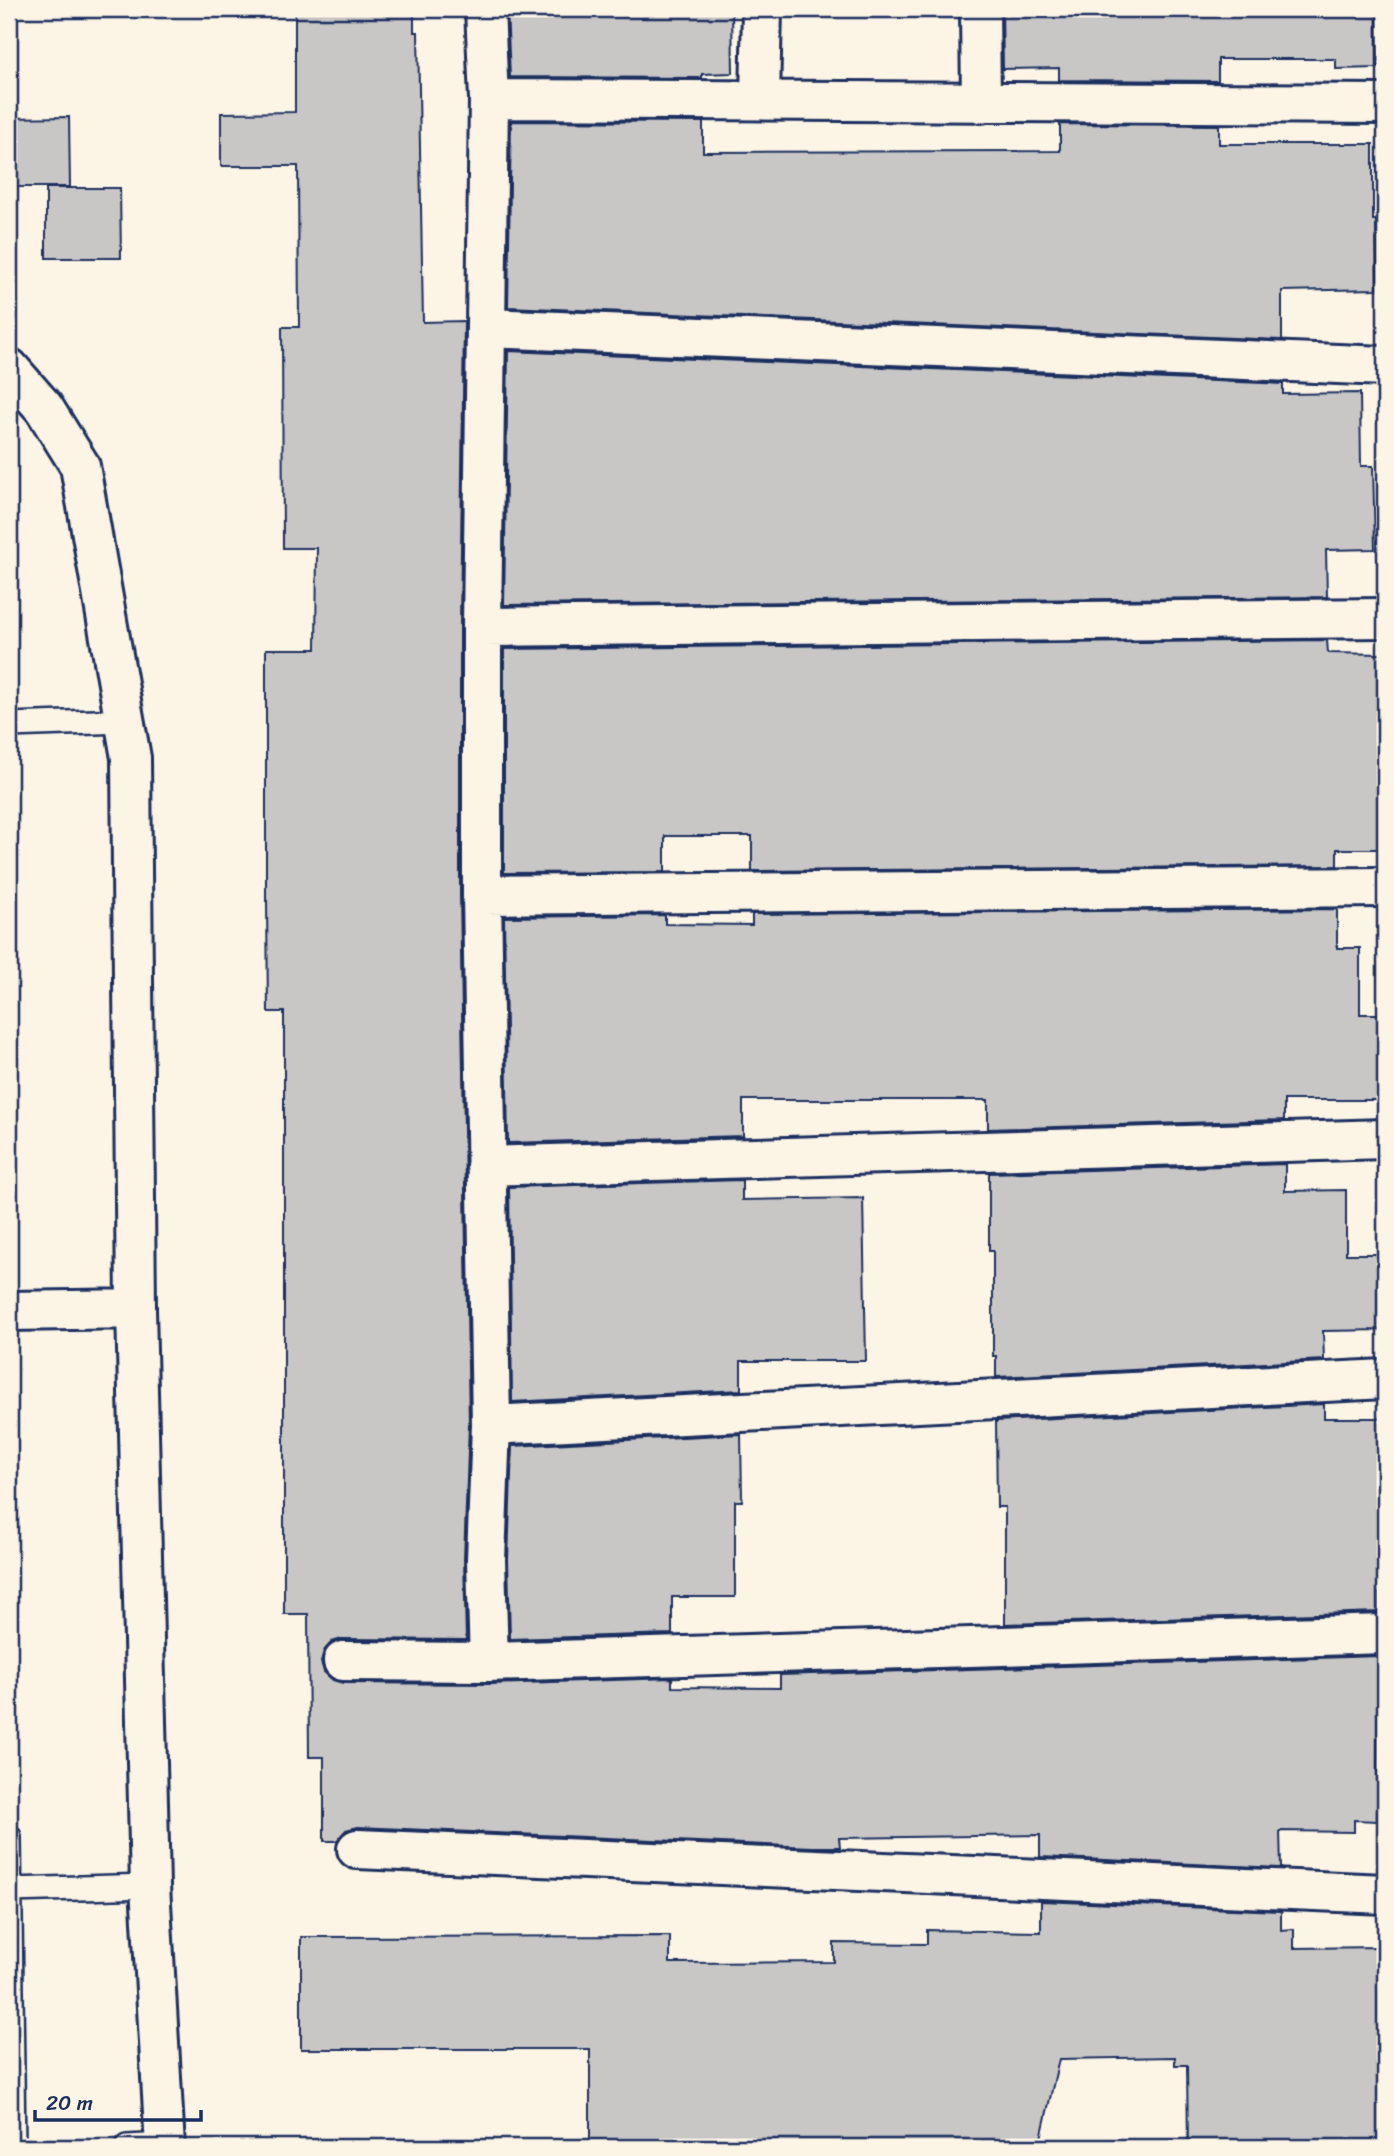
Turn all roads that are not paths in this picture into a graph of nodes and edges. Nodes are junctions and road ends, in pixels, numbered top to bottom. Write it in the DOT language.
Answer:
graph roads {
  1 [pos="485,9"];
  2 [pos="762,9"];
  3 [pos="980,9"];
  4 [pos="489,99"];
  5 [pos="760,99"];
  6 [pos="981,103"];
  7 [pos="1385,104"];
  8 [pos="486,328"];
  9 [pos="1385,366"];
  10 [pos="9,368"];
  11 [pos="1385,618"];
  12 [pos="482,627"];
  13 [pos="124,721"];
  14 [pos="9,725"];
  15 [pos="1385,887"];
  16 [pos="482,895"];
  17 [pos="1385,1139"];
  18 [pos="486,1166"];
  19 [pos="136,1309"];
  20 [pos="9,1311"];
  21 [pos="1385,1378"];
  22 [pos="491,1425"];
  23 [pos="1385,1634"];
  24 [pos="343,1661"];
  25 [pos="489,1662"];
  26 [pos="9,1837"];
  27 [pos="357,1849"];
  28 [pos="150,1886"];
  29 [pos="10,1890"];
  30 [pos="1385,1894"];
  31 [pos="165,2146"];
  32 [pos="13,2147"];
  33 [pos="127,2147"];
  1 -- 4 [label="street"];
  2 -- 5 [label="street"];
  3 -- 6 [label="street"];
  4 -- 5 [label="street"];
  4 -- 8 [label="street"];
  5 -- 6 [label="street"];
  6 -- 7 [label="street"];
  8 -- 9 [label="street"];
  8 -- 12 [label="street"];
  10 -- 13 [label="street"];
  11 -- 12 [label="street"];
  12 -- 16 [label="street"];
  13 -- 14 [label="lane"];
  13 -- 19 [label="street"];
  15 -- 16 [label="street"];
  16 -- 18 [label="street"];
  17 -- 18 [label="street"];
  18 -- 22 [label="street"];
  19 -- 20 [label="street"];
  19 -- 28 [label="street"];
  21 -- 22 [label="street"];
  22 -- 25 [label="street"];
  23 -- 25 [label="street"];
  24 -- 25 [label="street"];
  26 -- 29 [label="lane"];
  27 -- 30 [label="street"];
  28 -- 29 [label="lane"];
  28 -- 31 [label="street"];
  29 -- 32 [label="lane"];
  31 -- 33 [label="lane"];
}
